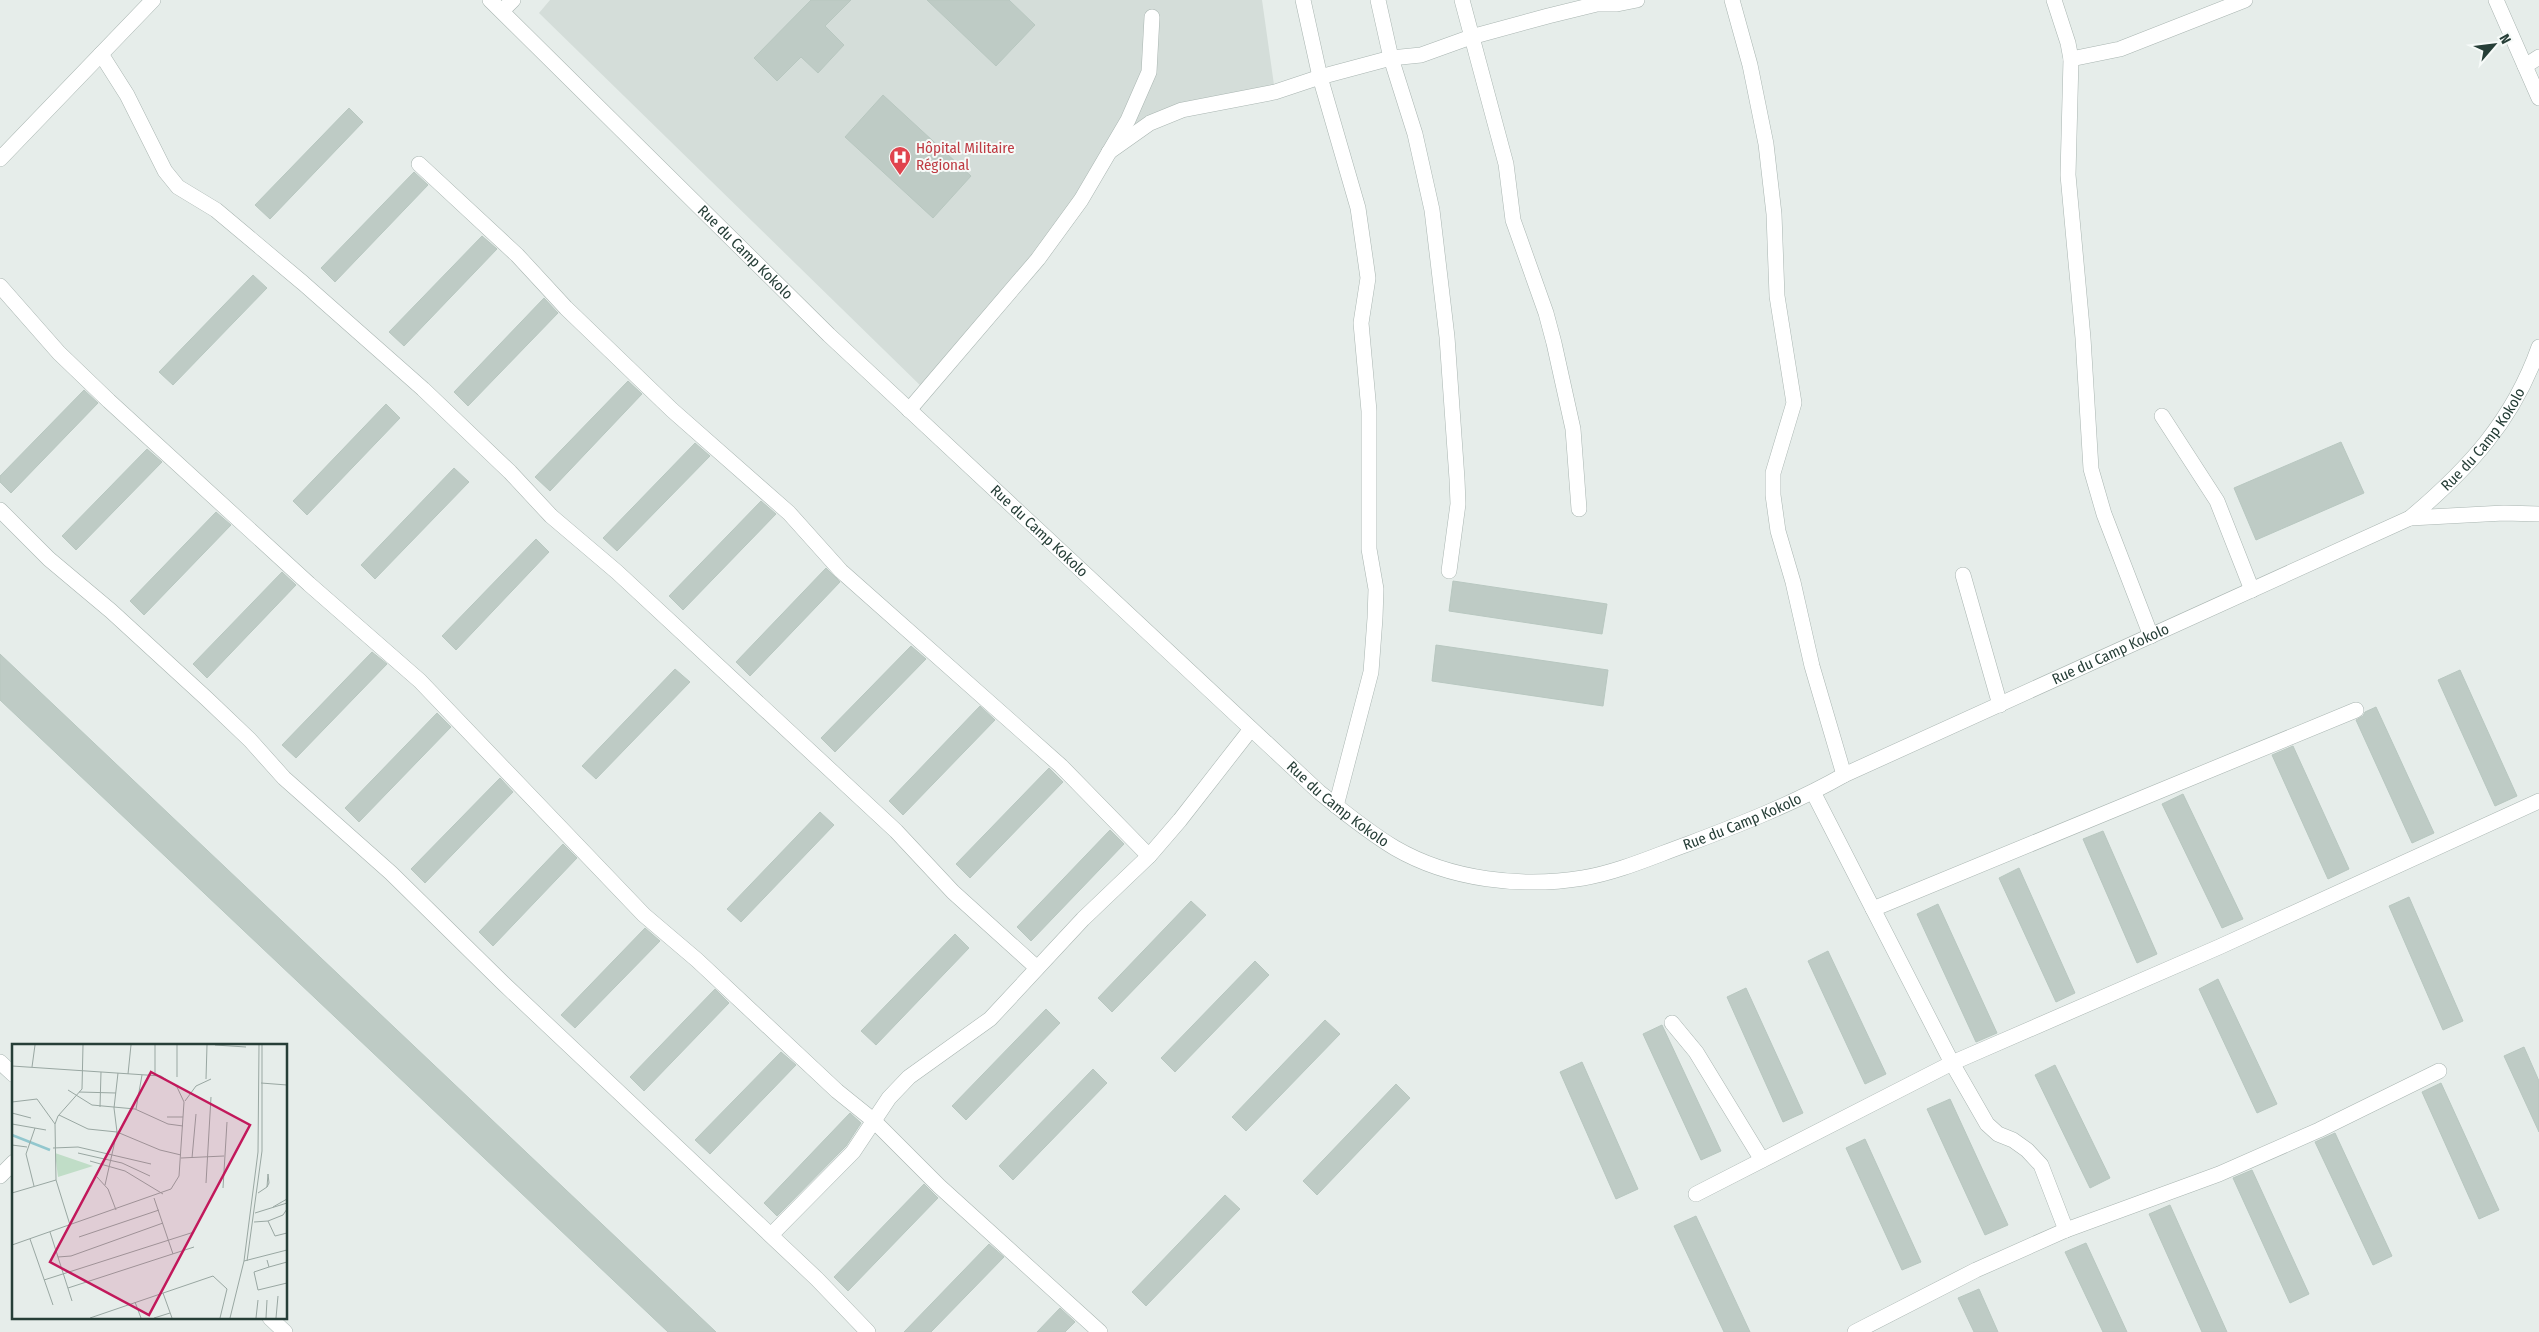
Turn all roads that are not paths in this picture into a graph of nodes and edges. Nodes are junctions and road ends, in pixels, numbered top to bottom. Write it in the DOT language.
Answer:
graph roads {
  1 [pos="153,0"];
  2 [pos="490,0"];
  3 [pos="513,0"];
  4 [pos="1303,0"];
  5 [pos="1378,0"];
  6 [pos="1462,0"];
  7 [pos="1637,0"];
  8 [pos="1732,0"];
  9 [pos="2054,0"];
  10 [pos="2245,0"];
  11 [pos="2496,0"];
  12 [pos="502,11"];
  13 [pos="1152,17"];
  14 [pos="1471,37"];
  15 [pos="101,54"];
  16 [pos="2539,57"];
  17 [pos="1391,58"];
  18 [pos="2071,59"];
  19 [pos="2525,66"];
  20 [pos="1320,77"];
  21 [pos="2539,98"];
  22 [pos="1109,152"];
  23 [pos="0,159"];
  24 [pos="419,164"];
  25 [pos="0,286"];
  26 [pos="2539,348"];
  27 [pos="909,410"];
  28 [pos="2162,416"];
  29 [pos="1579,509"];
  30 [pos="0,510"];
  31 [pos="2539,514"];
  32 [pos="2410,518"];
  33 [pos="1449,571"];
  34 [pos="1963,575"];
  35 [pos="2252,590"];
  36 [pos="2151,636"];
  37 [pos="2000,705"];
  38 [pos="2356,710"];
  39 [pos="1251,729"];
  40 [pos="1844,775"];
  41 [pos="1813,792"];
  42 [pos="2539,801"];
  43 [pos="1336,806"];
  44 [pos="1149,856"];
  45 [pos="1873,910"];
  46 [pos="1036,968"];
  47 [pos="1672,1023"];
  48 [pos="0,1062"];
  49 [pos="1952,1063"];
  50 [pos="2439,1071"];
  51 [pos="12,1073"];
  52 [pos="873,1120"];
  53 [pos="1762,1160"];
  54 [pos="12,1164"];
  55 [pos="0,1176"];
  56 [pos="1696,1194"];
  57 [pos="2066,1230"];
  58 [pos="771,1235"];
  59 [pos="272,1320"];
  60 [pos="285,1332"];
  61 [pos="868,1332"];
  62 [pos="1100,1332"];
  63 [pos="1855,1332"];
  1 -- 15 [label="street"];
  2 -- 12 [label="street, Rue du Camp Kokolo"];
  3 -- 12 [label="street"];
  4 -- 20 [label="street"];
  5 -- 17 [label="street"];
  6 -- 14 [label="street"];
  7 -- 14 [label="street"];
  8 -- 40 [label="street"];
  9 -- 18 [label="street"];
  10 -- 18 [label="street"];
  11 -- 19 [label="street"];
  12 -- 27 [label="street, Rue du Camp Kokolo"];
  13 -- 22 [label="street"];
  14 -- 17 [label="street"];
  14 -- 29 [label="street"];
  15 -- 23 [label="street"];
  15 -- 46 [label="street"];
  16 -- 19 [label="street"];
  17 -- 20 [label="street"];
  17 -- 33 [label="street"];
  18 -- 36 [label="street"];
  19 -- 21 [label="street"];
  20 -- 22 [label="street"];
  20 -- 43 [label="street"];
  22 -- 27 [label="street"];
  24 -- 44 [label="street"];
  25 -- 52 [label="street"];
  26 -- 32 [label="street, Rue du Camp Kokolo"];
  27 -- 39 [label="street, Rue du Camp Kokolo"];
  28 -- 35 [label="street"];
  30 -- 58 [label="street"];
  31 -- 32 [label="street, Rue du Camp Kokolo"];
  32 -- 35 [label="street, Rue du Camp Kokolo"];
  34 -- 37 [label="street"];
  35 -- 36 [label="street, Rue du Camp Kokolo"];
  36 -- 37 [label="street, Rue du Camp Kokolo"];
  37 -- 40 [label="street, Rue du Camp Kokolo"];
  38 -- 45 [label="street"];
  39 -- 43 [label="street, Rue du Camp Kokolo"];
  39 -- 44 [label="street"];
  40 -- 41 [label="street, Rue du Camp Kokolo"];
  41 -- 43 [label="street, Rue du Camp Kokolo"];
  41 -- 45 [label="street"];
  42 -- 49 [label="street"];
  44 -- 46 [label="street"];
  45 -- 49 [label="street"];
  46 -- 52 [label="street"];
  47 -- 53 [label="street"];
  48 -- 51 [label="street"];
  49 -- 53 [label="street"];
  49 -- 57 [label="street"];
  50 -- 57 [label="street"];
  52 -- 58 [label="street"];
  52 -- 62 [label="street"];
  53 -- 56 [label="street"];
  54 -- 55 [label="street"];
  57 -- 63 [label="street"];
  58 -- 61 [label="street"];
  59 -- 60 [label="street"];
}
